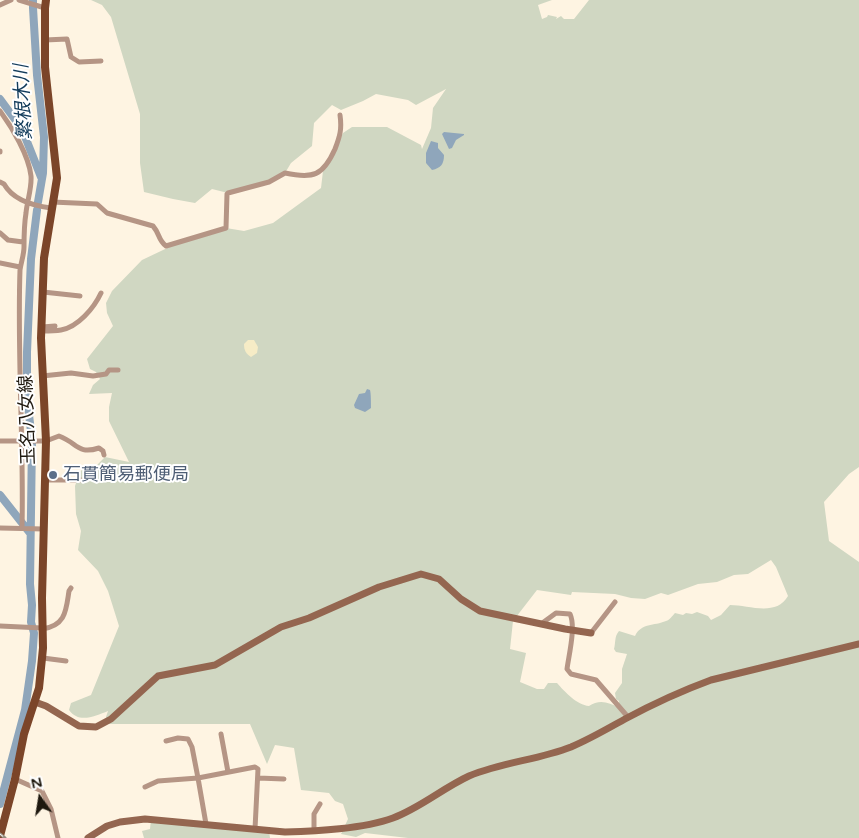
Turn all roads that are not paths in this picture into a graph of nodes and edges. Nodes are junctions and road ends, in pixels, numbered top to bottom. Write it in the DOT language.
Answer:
graph roads {
  1 [pos="11,0"];
  2 [pos="20,0"];
  3 [pos="43,4"];
  4 [pos="0,5"];
  5 [pos="45,40"];
  6 [pos="101,62"];
  7 [pos="0,111"];
  8 [pos="340,115"];
  9 [pos="0,182"];
  10 [pos="27,202"];
  11 [pos="52,205"];
  12 [pos="0,233"];
  13 [pos="23,242"];
  14 [pos="0,263"];
  15 [pos="20,267"];
  16 [pos="43,292"];
  17 [pos="101,293"];
  18 [pos="80,296"];
  19 [pos="55,326"];
  20 [pos="42,329"];
  21 [pos="118,370"];
  22 [pos="42,376"];
  23 [pos="42,440"];
  24 [pos="0,441"];
  25 [pos="21,441"];
  26 [pos="104,455"];
  27 [pos="45,480"];
  28 [pos="80,480"];
  29 [pos="0,528"];
  30 [pos="22,528"];
  31 [pos="43,529"];
  32 [pos="71,588"];
  33 [pos="615,602"];
  34 [pos="541,624"];
  35 [pos="0,626"];
  36 [pos="41,628"];
  37 [pos="572,630"];
  38 [pos="591,633"];
  39 [pos="859,644"];
  40 [pos="42,658"];
  41 [pos="66,661"];
  42 [pos="35,702"];
  43 [pos="628,717"];
  44 [pos="221,734"];
  45 [pos="166,741"];
  46 [pos="228,772"];
  47 [pos="16,778"];
  48 [pos="198,778"];
  49 [pos="258,778"];
  50 [pos="284,779"];
  51 [pos="145,787"];
  52 [pos="320,804"];
  53 [pos="206,824"];
  54 [pos="255,829"];
  55 [pos="314,830"];
  56 [pos="0,836"];
  57 [pos="58,838"];
  58 [pos="88,838"];
  1 -- 4 [label="street"];
  2 -- 3 [label="street"];
  3 -- 5 [label="main road, 玉名八女線"];
  5 -- 6 [label="street"];
  5 -- 11 [label="main road, 玉名八女線"];
  7 -- 10 [label="street"];
  8 -- 11 [label="street"];
  9 -- 10 [label="street"];
  10 -- 11 [label="street"];
  10 -- 13 [label="street"];
  11 -- 16 [label="main road, 玉名八女線"];
  12 -- 13 [label="street"];
  13 -- 15 [label="street"];
  14 -- 15 [label="street"];
  15 -- 25 [label="street"];
  16 -- 18 [label="street"];
  16 -- 20 [label="main road, 玉名八女線"];
  17 -- 20 [label="street"];
  19 -- 20 [label="street"];
  20 -- 22 [label="main road, 玉名八女線"];
  21 -- 22 [label="street"];
  22 -- 23 [label="main road, 玉名八女線"];
  23 -- 25 [label="street"];
  23 -- 26 [label="street"];
  23 -- 27 [label="main road, 玉名八女線"];
  24 -- 25 [label="street"];
  25 -- 30 [label="street"];
  27 -- 28 [label="street"];
  27 -- 31 [label="main road, 玉名八女線"];
  29 -- 30 [label="street"];
  30 -- 31 [label="street"];
  31 -- 36 [label="main road, 玉名八女線"];
  32 -- 36 [label="street"];
  33 -- 38 [label="street"];
  34 -- 37 [label="street"];
  34 -- 37 [label="street"];
  34 -- 42 [label="street"];
  35 -- 36 [label="street"];
  36 -- 40 [label="main road, 玉名八女線"];
  37 -- 38 [label="street"];
  37 -- 43 [label="street"];
  39 -- 43 [label="street"];
  40 -- 41 [label="street"];
  40 -- 42 [label="main road, 玉名八女線"];
  42 -- 47 [label="main road, 玉名八女線"];
  43 -- 55 [label="street"];
  44 -- 46 [label="street"];
  45 -- 48 [label="street"];
  46 -- 48 [label="street"];
  46 -- 49 [label="street"];
  47 -- 56 [label="main road, 玉名八女線"];
  47 -- 57 [label="street"];
  48 -- 51 [label="street"];
  48 -- 53 [label="street"];
  49 -- 50 [label="street"];
  49 -- 54 [label="street"];
  52 -- 55 [label="street"];
  53 -- 54 [label="street"];
  53 -- 58 [label="street"];
  54 -- 55 [label="street"];
}
